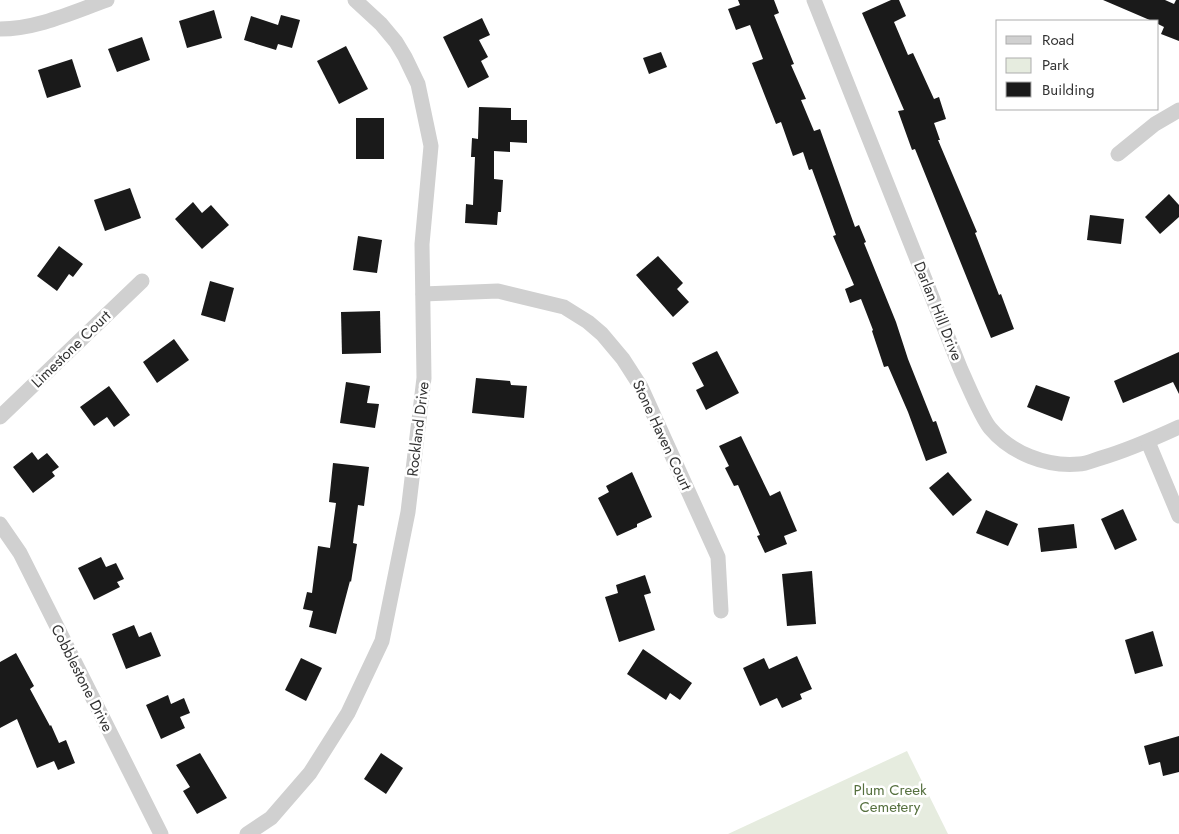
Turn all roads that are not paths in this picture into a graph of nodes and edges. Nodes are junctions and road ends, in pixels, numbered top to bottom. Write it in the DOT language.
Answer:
graph roads {
  1 [pos="107,0"];
  2 [pos="355,0"];
  3 [pos="814,0"];
  4 [pos="0,30"];
  5 [pos="1179,110"];
  6 [pos="1118,154"];
  7 [pos="142,281"];
  8 [pos="423,294"];
  9 [pos="0,417"];
  10 [pos="1179,427"];
  11 [pos="1148,442"];
  12 [pos="1179,516"];
  13 [pos="0,524"];
  14 [pos="721,611"];
  15 [pos="161,834"];
  16 [pos="247,834"];
  1 -- 4 [label="street"];
  2 -- 8 [label="street, Rockland Drive"];
  3 -- 11 [label="street, Darlan Hill Drive"];
  5 -- 6 [label="street"];
  7 -- 9 [label="street, Limestone Court"];
  8 -- 14 [label="street, Stone Haven Court"];
  8 -- 16 [label="street, Rockland Drive"];
  10 -- 11 [label="street, Darlan Hill Drive"];
  11 -- 12 [label="street"];
  13 -- 15 [label="street, Cobblestone Drive"];
}
